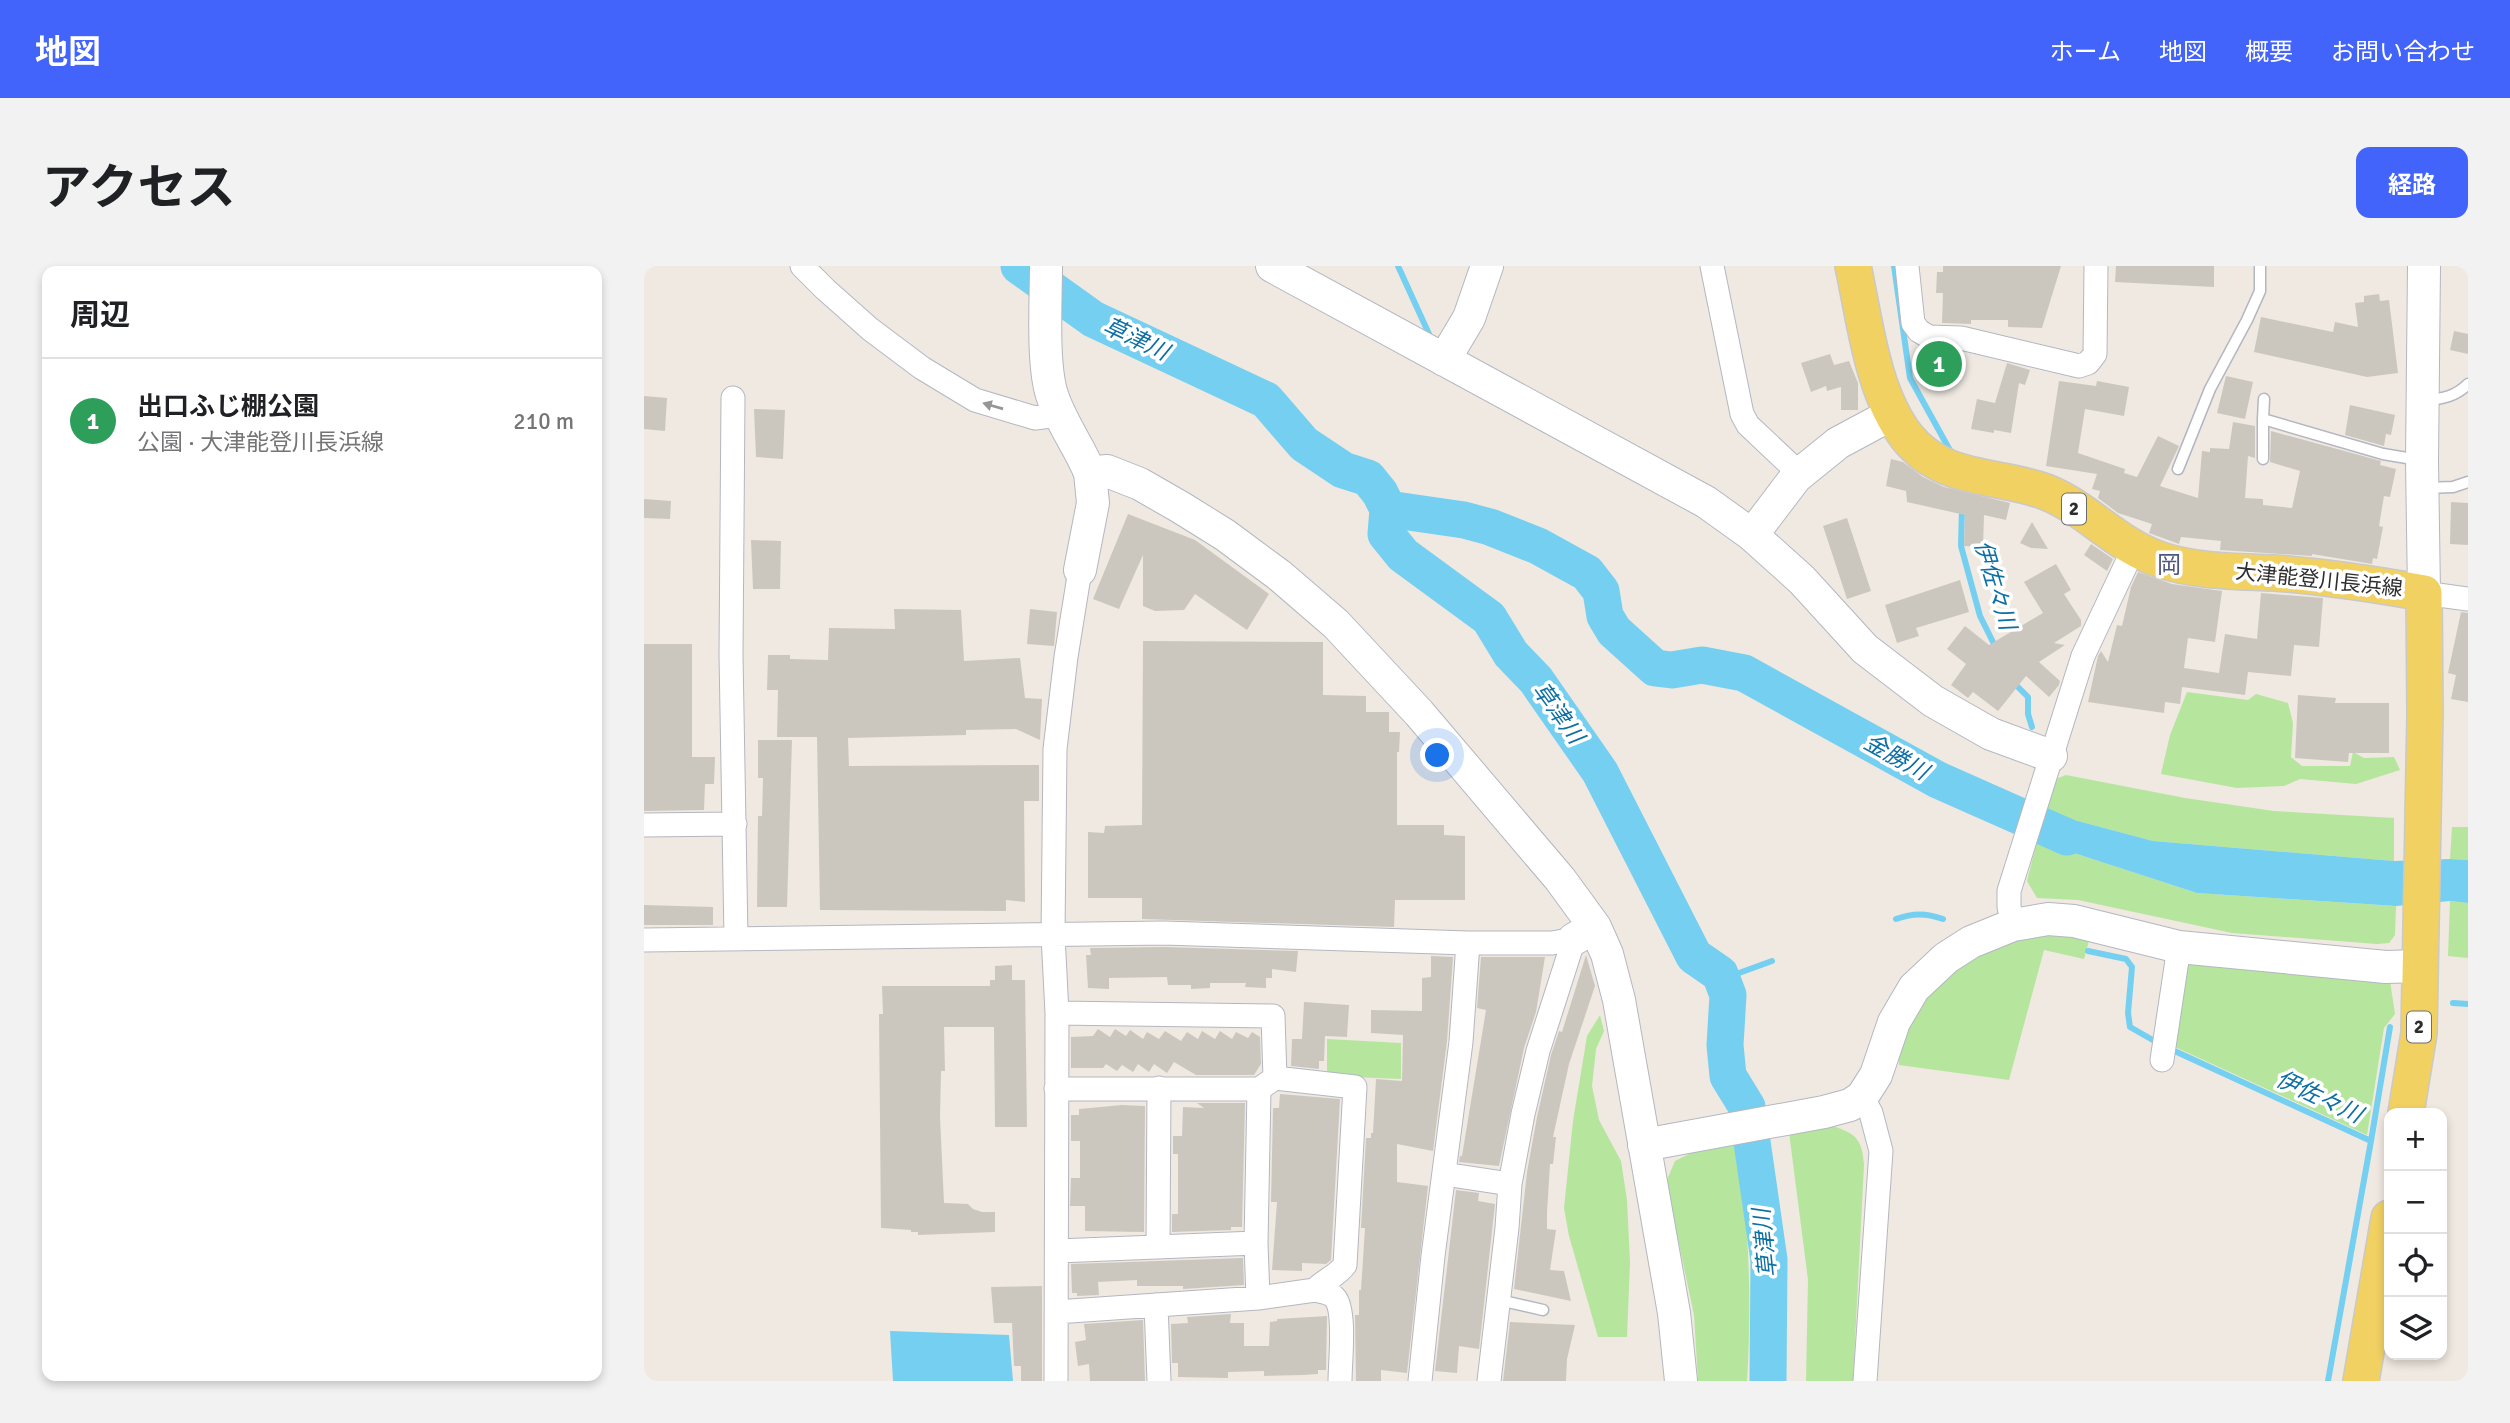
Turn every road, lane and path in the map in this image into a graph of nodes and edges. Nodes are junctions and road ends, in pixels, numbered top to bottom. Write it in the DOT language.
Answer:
graph roads {
  1 [pos="802,266"];
  2 [pos="1046,266"];
  3 [pos="1272,266"];
  4 [pos="1712,266"];
  5 [pos="1853,266"];
  6 [pos="1907,266"];
  7 [pos="2096,266"];
  8 [pos="2260,266"];
  9 [pos="2424,266"];
  10 [pos="1481,270"];
  11 [pos="1444,360"];
  12 [pos="2468,384"];
  13 [pos="733,398"];
  14 [pos="2264,399"];
  15 [pos="2423,400"];
  16 [pos="1055,403"];
  17 [pos="1892,414"];
  18 [pos="2263,419"];
  19 [pos="2263,460"];
  20 [pos="2178,469"];
  21 [pos="1090,473"];
  22 [pos="1800,474"];
  23 [pos="2422,474"];
  24 [pos="2468,482"];
  25 [pos="1752,536"];
  26 [pos="2133,550"];
  27 [pos="1080,570"];
  28 [pos="2424,593"];
  29 [pos="2468,599"];
  30 [pos="2050,761"];
  31 [pos="735,824"];
  32 [pos="644,825"];
  33 [pos="2014,925"];
  34 [pos="1585,933"];
  35 [pos="1052,935"];
  36 [pos="736,939"];
  37 [pos="644,940"];
  38 [pos="1468,943"];
  39 [pos="2179,947"];
  40 [pos="2421,953"];
  41 [pos="1057,1013"];
  42 [pos="2162,1060"];
  43 [pos="1267,1084"];
  44 [pos="1158,1088"];
  45 [pos="1056,1089"];
  46 [pos="1861,1097"];
  47 [pos="2407,1108"];
  48 [pos="1644,1145"];
  49 [pos="1444,1174"];
  50 [pos="1510,1184"];
  51 [pos="2386,1234"];
  52 [pos="1256,1243"];
  53 [pos="1158,1246"];
  54 [pos="1057,1251"];
  55 [pos="1315,1290"];
  56 [pos="1258,1298"];
  57 [pos="1499,1300"];
  58 [pos="1156,1305"];
  59 [pos="1543,1310"];
  60 [pos="1056,1311"];
  61 [pos="1056,1381"];
  62 [pos="1159,1381"];
  63 [pos="1340,1381"];
  64 [pos="1420,1381"];
  65 [pos="1489,1381"];
  66 [pos="1681,1381"];
  67 [pos="1865,1381"];
  68 [pos="2361,1381"];
  16 -- 1 [label="street, one-way"];
  2 -- 16 [label="street"];
  3 -- 11 [label="street"];
  4 -- 22 [label="street"];
  5 -- 17 [label="main road, 大津能登川長浜線 / 2"];
  6 -- 7 [label="street"];
  8 -- 20 [label="lane"];
  9 -- 15 [label="street"];
  10 -- 11 [label="street"];
  11 -- 25 [label="street"];
  12 -- 15 [label="lane"];
  13 -- 31 [label="street"];
  14 -- 18 [label="lane"];
  15 -- 23 [label="street"];
  16 -- 21 [label="street"];
  17 -- 22 [label="street"];
  17 -- 26 [label="main road, 大津能登川長浜線 / 2"];
  18 -- 19 [label="lane"];
  18 -- 23 [label="lane"];
  21 -- 27 [label="street"];
  21 -- 34 [label="street"];
  22 -- 25 [label="street"];
  23 -- 24 [label="lane"];
  23 -- 28 [label="street"];
  25 -- 30 [label="street"];
  26 -- 28 [label="main road, 大津能登川長浜線 / 2"];
  26 -- 30 [label="street"];
  27 -- 35 [label="street"];
  28 -- 29 [label="street"];
  28 -- 40 [label="main road, 大津能登川長浜線 / 2"];
  30 -- 33 [label="street"];
  31 -- 32 [label="street"];
  31 -- 36 [label="street"];
  33 -- 39 [label="street"];
  33 -- 46 [label="street"];
  34 -- 38 [label="street"];
  34 -- 48 [label="street"];
  34 -- 50 [label="street"];
  35 -- 36 [label="street"];
  35 -- 38 [label="street"];
  35 -- 41 [label="street"];
  36 -- 37 [label="street"];
  38 -- 49 [label="street"];
  39 -- 40 [label="street"];
  39 -- 42 [label="street"];
  40 -- 47 [label="main road, 大津能登川長浜線 / 2"];
  41 -- 43 [label="street"];
  41 -- 45 [label="street"];
  43 -- 44 [label="street"];
  43 -- 52 [label="street"];
  43 -- 55 [label="street"];
  44 -- 45 [label="street"];
  44 -- 53 [label="street"];
  45 -- 54 [label="street"];
  46 -- 48 [label="street"];
  46 -- 67 [label="street"];
  48 -- 66 [label="street"];
  49 -- 50 [label="street"];
  49 -- 64 [label="street"];
  50 -- 57 [label="street"];
  51 -- 68 [label="main road"];
  52 -- 53 [label="street"];
  52 -- 56 [label="street"];
  53 -- 54 [label="street"];
  54 -- 60 [label="street"];
  55 -- 56 [label="street"];
  55 -- 63 [label="street"];
  56 -- 58 [label="street"];
  57 -- 59 [label="lane"];
  57 -- 65 [label="street"];
  58 -- 60 [label="street"];
  58 -- 62 [label="street"];
  60 -- 61 [label="street"];
}
